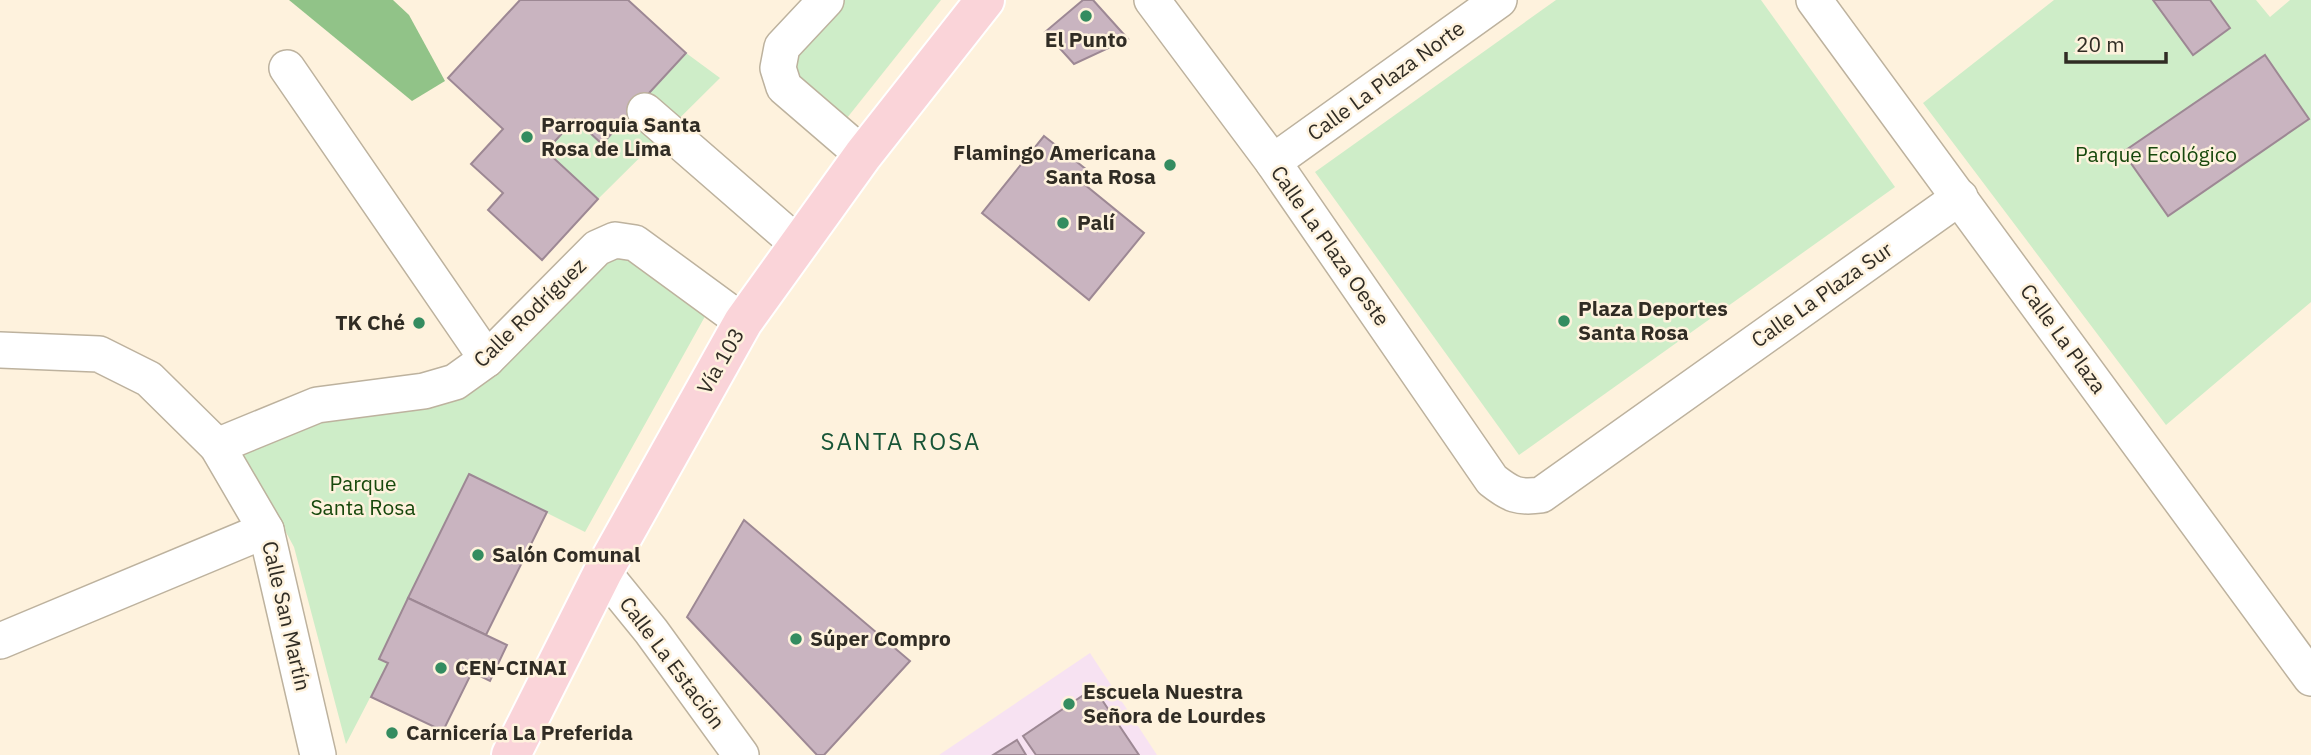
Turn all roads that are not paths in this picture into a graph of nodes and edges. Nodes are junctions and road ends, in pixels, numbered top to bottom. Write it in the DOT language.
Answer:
graph roads {
  1 [pos="826,0"];
  2 [pos="985,0"];
  3 [pos="1152,0"];
  4 [pos="1499,0"];
  5 [pos="1814,0"];
  6 [pos="287,68"];
  7 [pos="645,111"];
  8 [pos="863,155"];
  9 [pos="1273,162"];
  10 [pos="1960,197"];
  11 [pos="799,245"];
  12 [pos="743,322"];
  13 [pos="0,350"];
  14 [pos="487,359"];
  15 [pos="218,446"];
  16 [pos="1507,492"];
  17 [pos="266,530"];
  18 [pos="603,572"];
  19 [pos="0,641"];
  20 [pos="2311,678"];
  21 [pos="318,755"];
  22 [pos="511,755"];
  23 [pos="741,755"];
  1 -- 8 [label="street"];
  2 -- 8 [label="main road, Vía 103"];
  3 -- 9 [label="street, Calle La Plaza Oeste"];
  4 -- 9 [label="street, Calle La Plaza Norte"];
  5 -- 10 [label="street, Calle La Plaza"];
  6 -- 14 [label="street"];
  7 -- 11 [label="street"];
  8 -- 11 [label="main road, Vía 103"];
  9 -- 16 [label="street, Calle La Plaza Oeste"];
  10 -- 16 [label="street, Calle La Plaza Sur"];
  10 -- 20 [label="street, Calle La Plaza"];
  11 -- 12 [label="main road, Vía 103"];
  12 -- 14 [label="street, Calle Rodríguez"];
  12 -- 18 [label="main road, Vía 103"];
  13 -- 15 [label="street, Calle San Martín"];
  14 -- 15 [label="street, Calle Rodríguez"];
  15 -- 17 [label="street, Calle San Martín"];
  17 -- 19 [label="street"];
  17 -- 21 [label="street, Calle San Martín"];
  18 -- 22 [label="main road, Vía 103"];
  18 -- 23 [label="street, Calle La Estación"];
}
